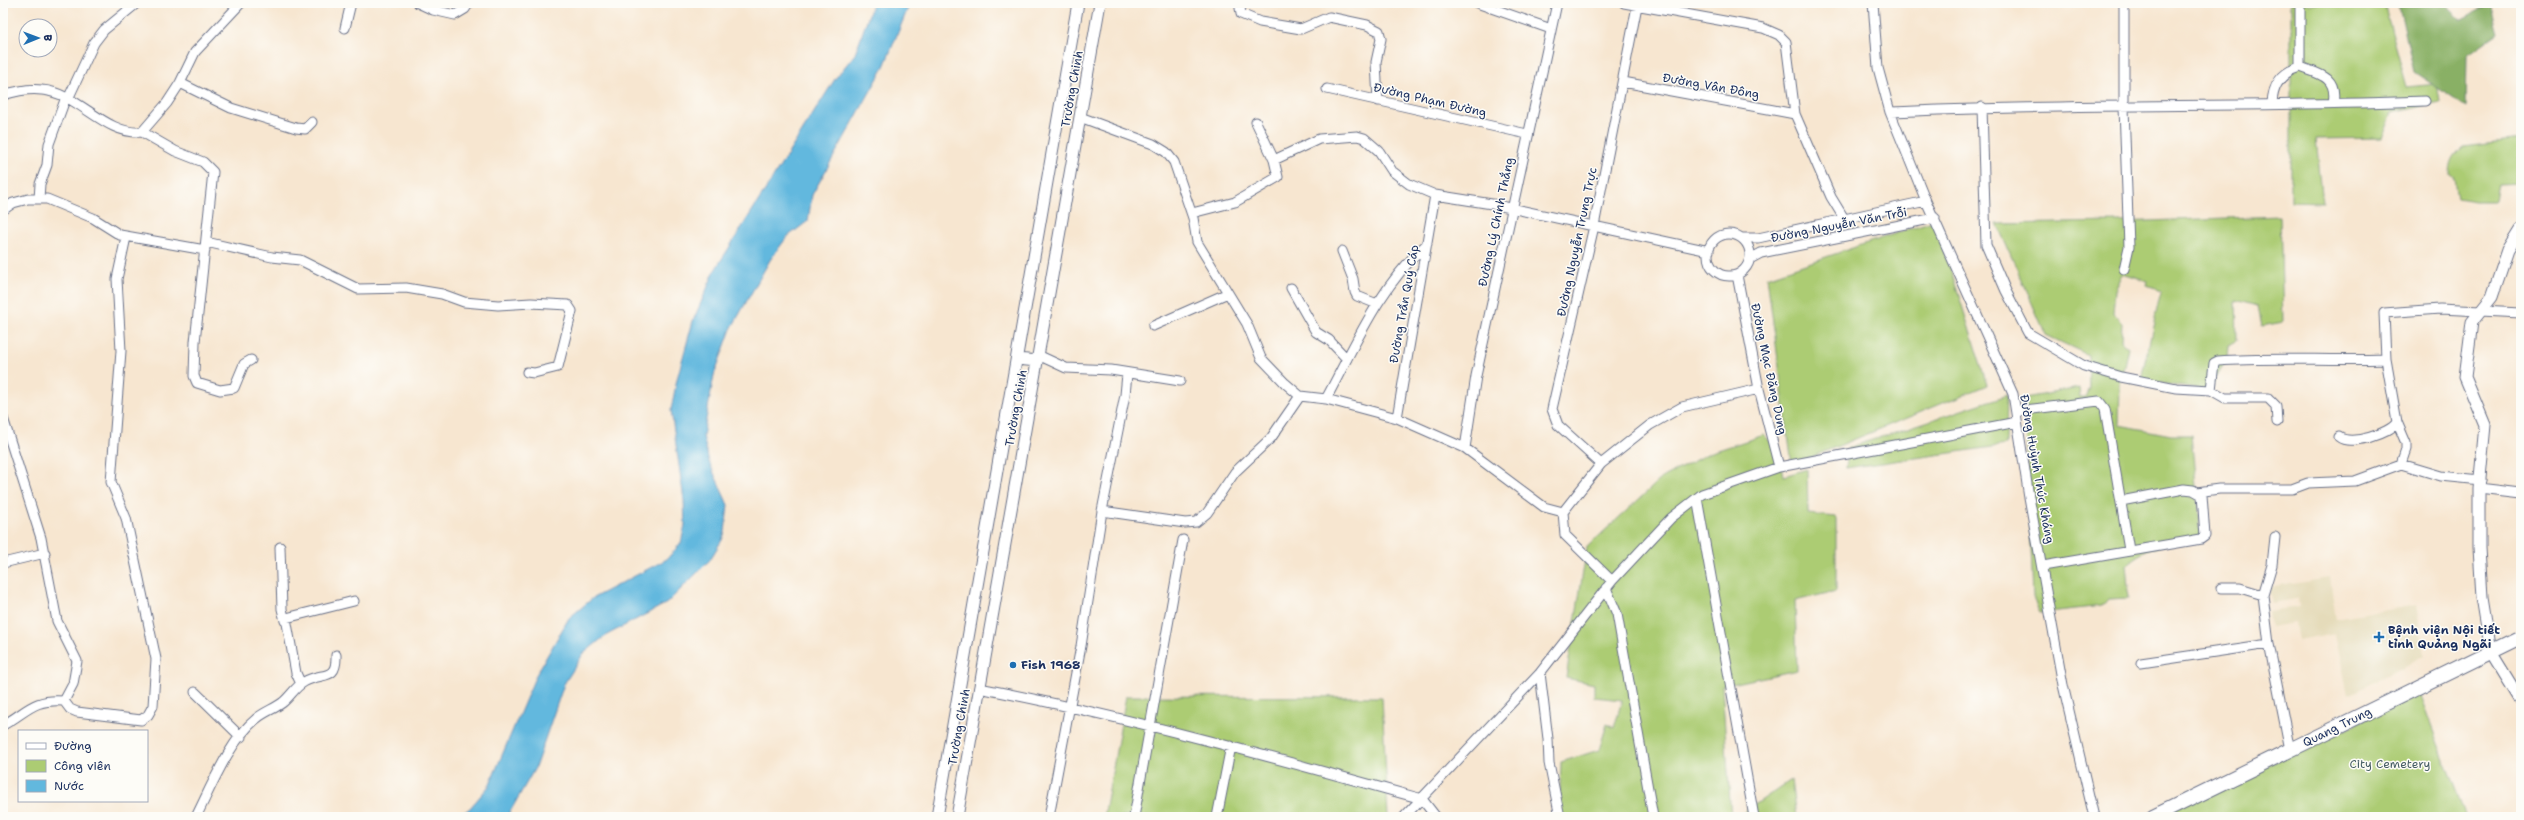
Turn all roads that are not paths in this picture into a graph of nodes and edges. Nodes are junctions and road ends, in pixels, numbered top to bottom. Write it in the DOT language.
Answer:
graph roads {
  1 [pos="137,3"];
  2 [pos="241,3"];
  3 [pos="352,3"];
  4 [pos="418,3"];
  5 [pos="468,3"];
  6 [pos="1078,3"];
  7 [pos="1100,3"];
  8 [pos="1244,3"];
  9 [pos="1477,3"];
  10 [pos="1557,3"];
  11 [pos="1624,3"];
  12 [pos="1872,3"];
  13 [pos="2124,3"];
  14 [pos="2300,3"];
  15 [pos="1637,6"];
  16 [pos="346,28"];
  17 [pos="1551,29"];
  18 [pos="2300,67"];
  19 [pos="1623,82"];
  20 [pos="180,83"];
  21 [pos="1328,89"];
  22 [pos="3,95"];
  23 [pos="67,98"];
  24 [pos="1378,101"];
  25 [pos="2425,101"];
  26 [pos="2272,103"];
  27 [pos="2333,103"];
  28 [pos="1982,107"];
  29 [pos="2124,107"];
  30 [pos="1890,112"];
  31 [pos="1796,114"];
  32 [pos="1080,117"];
  33 [pos="312,122"];
  34 [pos="1256,122"];
  35 [pos="142,132"];
  36 [pos="1527,134"];
  37 [pos="1274,160"];
  38 [pos="1435,195"];
  39 [pos="38,199"];
  40 [pos="1926,201"];
  41 [pos="1511,209"];
  42 [pos="3,210"];
  43 [pos="1192,213"];
  44 [pos="1935,218"];
  45 [pos="1845,220"];
  46 [pos="1594,226"];
  47 [pos="2521,229"];
  48 [pos="126,237"];
  49 [pos="1742,238"];
  50 [pos="1427,244"];
  51 [pos="205,246"];
  52 [pos="1342,251"];
  53 [pos="1709,251"];
  54 [pos="1750,259"];
  55 [pos="2124,269"];
  56 [pos="1737,275"];
  57 [pos="1291,288"];
  58 [pos="1228,293"];
  59 [pos="1377,304"];
  60 [pos="2480,309"];
  61 [pos="2521,312"];
  62 [pos="1153,326"];
  63 [pos="1038,358"];
  64 [pos="1017,359"];
  65 [pos="1347,359"];
  66 [pos="2386,359"];
  67 [pos="251,360"];
  68 [pos="527,372"];
  69 [pos="1127,374"];
  70 [pos="1180,381"];
  71 [pos="1759,389"];
  72 [pos="2211,390"];
  73 [pos="1300,396"];
  74 [pos="1326,398"];
  75 [pos="2017,411"];
  76 [pos="3,418"];
  77 [pos="1397,418"];
  78 [pos="2017,422"];
  79 [pos="2277,422"];
  80 [pos="2397,422"];
  81 [pos="2339,436"];
  82 [pos="1465,448"];
  83 [pos="1601,464"];
  84 [pos="2401,464"];
  85 [pos="1778,467"];
  86 [pos="2480,484"];
  87 [pos="2197,492"];
  88 [pos="2521,493"];
  89 [pos="1697,498"];
  90 [pos="2121,501"];
  91 [pos="1102,511"];
  92 [pos="1563,512"];
  93 [pos="2275,537"];
  94 [pos="1183,540"];
  95 [pos="280,547"];
  96 [pos="2129,550"];
  97 [pos="45,553"];
  98 [pos="3,563"];
  99 [pos="2042,566"];
  100 [pos="1609,584"];
  101 [pos="2221,588"];
  102 [pos="2263,595"];
  103 [pos="354,601"];
  104 [pos="285,621"];
  105 [pos="2521,637"];
  106 [pos="2269,644"];
  107 [pos="2491,652"];
  108 [pos="336,655"];
  109 [pos="2141,664"];
  110 [pos="1540,673"];
  111 [pos="301,684"];
  112 [pos="960,685"];
  113 [pos="979,688"];
  114 [pos="195,692"];
  115 [pos="64,701"];
  116 [pos="2521,701"];
  117 [pos="1070,706"];
  118 [pos="3,725"];
  119 [pos="1150,726"];
  120 [pos="241,737"];
  121 [pos="1231,746"];
  122 [pos="2290,750"];
  123 [pos="1422,799"];
  124 [pos="196,817"];
  125 [pos="937,817"];
  126 [pos="957,817"];
  127 [pos="1049,817"];
  128 [pos="1134,817"];
  129 [pos="1217,817"];
  130 [pos="1404,817"];
  131 [pos="1436,817"];
  132 [pos="1560,817"];
  133 [pos="1653,817"];
  134 [pos="1754,817"];
  135 [pos="2094,817"];
  136 [pos="2153,817"];
  1 -- 23 [label="street"];
  2 -- 20 [label="street"];
  3 -- 16 [label="street"];
  4 -- 5 [label="street"];
  6 -- 64 [label="street, Trường Chinh"];
  7 -- 32 [label="street, Trường Chinh"];
  8 -- 24 [label="street"];
  9 -- 17 [label="street"];
  10 -- 17 [label="street, Đường Lý Chính Thắng"];
  11 -- 15 [label="street"];
  12 -- 30 [label="street, Đường Huỳnh Thúc Kháng"];
  13 -- 29 [label="street"];
  14 -- 18 [label="street"];
  15 -- 19 [label="street, Đường Nguyễn Trung Trực"];
  15 -- 31 [label="street"];
  17 -- 36 [label="street, Đường Lý Chính Thắng"];
  18 -- 26 [label="street"];
  18 -- 27 [label="street"];
  19 -- 31 [label="street, Đường Vân Đông"];
  19 -- 46 [label="street, Đường Nguyễn Trung Trực"];
  20 -- 33 [label="street"];
  20 -- 35 [label="street"];
  21 -- 24 [label="street, Đường Phạm Đường"];
  22 -- 23 [label="street"];
  23 -- 35 [label="street"];
  23 -- 39 [label="street"];
  24 -- 36 [label="street, Đường Phạm Đường"];
  25 -- 27 [label="street"];
  26 -- 27 [label="street"];
  26 -- 29 [label="street"];
  28 -- 29 [label="street"];
  28 -- 30 [label="street"];
  28 -- 72 [label="street"];
  29 -- 55 [label="street"];
  30 -- 40 [label="street, Đường Huỳnh Thúc Kháng"];
  31 -- 45 [label="street"];
  32 -- 43 [label="street"];
  32 -- 63 [label="street, Trường Chinh"];
  34 -- 37 [label="street"];
  35 -- 51 [label="street"];
  36 -- 41 [label="street, Đường Lý Chính Thắng"];
  37 -- 38 [label="street"];
  37 -- 43 [label="street"];
  38 -- 41 [label="street"];
  38 -- 50 [label="street, Đường Trần Quý Cáp"];
  39 -- 42 [label="street"];
  39 -- 48 [label="street"];
  40 -- 44 [label="street, Đường Huỳnh Thúc Kháng"];
  40 -- 45 [label="street, Đường Nguyễn Văn Trỗi"];
  41 -- 46 [label="street"];
  41 -- 82 [label="street, Đường Lý Chính Thắng"];
  43 -- 58 [label="street"];
  44 -- 54 [label="street, Đường Nguyễn Văn Trỗi"];
  44 -- 75 [label="street, Đường Huỳnh Thúc Kháng"];
  45 -- 49 [label="street, Đường Nguyễn Văn Trỗi"];
  46 -- 53 [label="street"];
  46 -- 83 [label="street, Đường Nguyễn Trung Trực"];
  47 -- 60 [label="street"];
  48 -- 51 [label="street"];
  48 -- 115 [label="street"];
  49 -- 53 [label="street"];
  49 -- 54 [label="street"];
  50 -- 59 [label="street"];
  50 -- 77 [label="street, Đường Trần Quý Cáp"];
  51 -- 67 [label="street"];
  51 -- 68 [label="street"];
  52 -- 59 [label="street"];
  53 -- 56 [label="street"];
  54 -- 56 [label="street"];
  56 -- 71 [label="street, Đường Mạc Đăng Dung"];
  57 -- 65 [label="street"];
  58 -- 62 [label="street"];
  58 -- 73 [label="street"];
  59 -- 65 [label="street"];
  60 -- 61 [label="street"];
  60 -- 66 [label="street"];
  60 -- 86 [label="street"];
  63 -- 64 [label="street"];
  63 -- 69 [label="street"];
  63 -- 113 [label="street, Trường Chinh"];
  64 -- 112 [label="street, Trường Chinh"];
  65 -- 74 [label="street"];
  66 -- 72 [label="street"];
  66 -- 80 [label="street"];
  69 -- 70 [label="street"];
  69 -- 91 [label="street"];
  71 -- 83 [label="street"];
  71 -- 85 [label="street, Đường Mạc Đăng Dung"];
  72 -- 79 [label="street"];
  73 -- 74 [label="street"];
  73 -- 91 [label="street"];
  74 -- 77 [label="street"];
  75 -- 78 [label="street, Đường Huỳnh Thúc Kháng"];
  75 -- 90 [label="street"];
  76 -- 97 [label="street"];
  77 -- 82 [label="street"];
  78 -- 85 [label="street"];
  78 -- 99 [label="street, Đường Huỳnh Thúc Kháng"];
  80 -- 81 [label="street"];
  80 -- 84 [label="street"];
  82 -- 92 [label="street"];
  83 -- 92 [label="street"];
  84 -- 86 [label="street"];
  84 -- 87 [label="street"];
  85 -- 89 [label="street"];
  86 -- 88 [label="street"];
  86 -- 107 [label="street"];
  87 -- 90 [label="street"];
  87 -- 96 [label="street"];
  89 -- 100 [label="street"];
  89 -- 134 [label="street"];
  90 -- 96 [label="street"];
  91 -- 117 [label="street"];
  92 -- 100 [label="street"];
  93 -- 102 [label="street"];
  94 -- 119 [label="street"];
  95 -- 104 [label="street"];
  96 -- 99 [label="street"];
  97 -- 98 [label="street"];
  97 -- 115 [label="street"];
  99 -- 135 [label="street, Đường Huỳnh Thúc Kháng"];
  100 -- 110 [label="street"];
  100 -- 133 [label="street"];
  101 -- 102 [label="street"];
  102 -- 106 [label="street"];
  103 -- 104 [label="street"];
  104 -- 111 [label="street"];
  105 -- 107 [label="main road, Quang Trung"];
  106 -- 109 [label="street"];
  106 -- 122 [label="street"];
  107 -- 116 [label="street"];
  107 -- 122 [label="main road, Quang Trung"];
  108 -- 111 [label="street"];
  110 -- 123 [label="street"];
  110 -- 132 [label="street"];
  111 -- 120 [label="street"];
  112 -- 113 [label="street"];
  112 -- 125 [label="street, Trường Chinh"];
  113 -- 117 [label="street"];
  113 -- 126 [label="street, Trường Chinh"];
  114 -- 120 [label="street"];
  115 -- 118 [label="street"];
  117 -- 119 [label="street"];
  117 -- 127 [label="street"];
  119 -- 121 [label="street"];
  119 -- 128 [label="street"];
  120 -- 124 [label="street"];
  121 -- 123 [label="street"];
  121 -- 129 [label="street"];
  122 -- 136 [label="main road, Quang Trung"];
  123 -- 130 [label="street"];
  123 -- 131 [label="street"];
}
